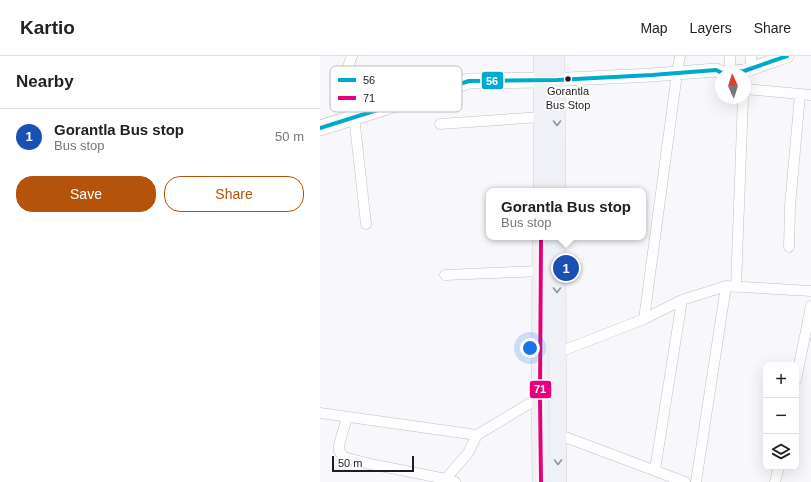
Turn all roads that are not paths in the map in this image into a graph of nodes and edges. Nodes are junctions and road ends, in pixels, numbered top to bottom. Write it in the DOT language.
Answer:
graph roads {
  1 [pos="352,56"];
  2 [pos="542,56"];
  3 [pos="556,56"];
  4 [pos="680,56"];
  5 [pos="730,56"];
  6 [pos="787,56"];
  7 [pos="348,66"];
  8 [pos="747,67"];
  9 [pos="726,68"];
  10 [pos="715,70"];
  11 [pos="677,77"];
  12 [pos="462,83"];
  13 [pos="549,84"];
  14 [pos="751,90"];
  15 [pos="800,95"];
  16 [pos="811,95"];
  17 [pos="743,104"];
  18 [pos="353,112"];
  19 [pos="367,112"];
  20 [pos="354,116"];
  21 [pos="542,117"];
  22 [pos="440,124"];
  23 [pos="320,128"];
  24 [pos="542,188"];
  25 [pos="557,188"];
  26 [pos="366,224"];
  27 [pos="541,240"];
  28 [pos="557,240"];
  29 [pos="789,247"];
  30 [pos="541,271"];
  31 [pos="445,275"];
  32 [pos="731,287"];
  33 [pos="811,291"];
  34 [pos="682,300"];
  35 [pos="811,306"];
  36 [pos="644,319"];
  37 [pos="558,354"];
  38 [pos="799,365"];
  39 [pos="540,397"];
  40 [pos="320,413"];
  41 [pos="347,417"];
  42 [pos="558,434"];
  43 [pos="477,435"];
  44 [pos="655,470"];
  45 [pos="778,470"];
  46 [pos="448,481"];
  47 [pos="541,482"];
  48 [pos="558,482"];
  49 [pos="685,482"];
  50 [pos="696,482"];
  51 [pos="776,482"];
  1 -- 7 [label="street"];
  2 -- 13 [label="main road"];
  3 -- 13 [label="main road"];
  4 -- 11 [label="street"];
  5 -- 9 [label="street"];
  6 -- 8 [label="street"];
  10 -- 11 [label="street"];
  11 -- 13 [label="street"];
  11 -- 36 [label="street"];
  12 -- 13 [label="main road"];
  13 -- 21 [label="main road"];
  13 -- 25 [label="main road, one-way"];
  14 -- 15 [label="street"];
  15 -- 16 [label="street"];
  15 -- 29 [label="street"];
  17 -- 32 [label="street"];
  18 -- 20 [label="street"];
  19 -- 20 [label="main road"];
  20 -- 23 [label="main road"];
  20 -- 26 [label="street"];
  21 -- 22 [label="street"];
  21 -- 24 [label="main road"];
  27 -- 30 [label="main road"];
  28 -- 37 [label="main road, one-way"];
  30 -- 31 [label="street"];
  30 -- 39 [label="main road"];
  32 -- 33 [label="street"];
  32 -- 34 [label="street"];
  32 -- 50 [label="street"];
  34 -- 36 [label="street"];
  34 -- 44 [label="street"];
  35 -- 38 [label="street"];
  36 -- 37 [label="street"];
  37 -- 42 [label="main road"];
  39 -- 43 [label="street"];
  39 -- 47 [label="main road"];
  40 -- 41 [label="street"];
  41 -- 43 [label="street"];
  41 -- 46 [label="street"];
  42 -- 44 [label="street"];
  42 -- 48 [label="main road, one-way"];
  43 -- 46 [label="street"];
  44 -- 49 [label="street"];
  45 -- 51 [label="street"];
}
